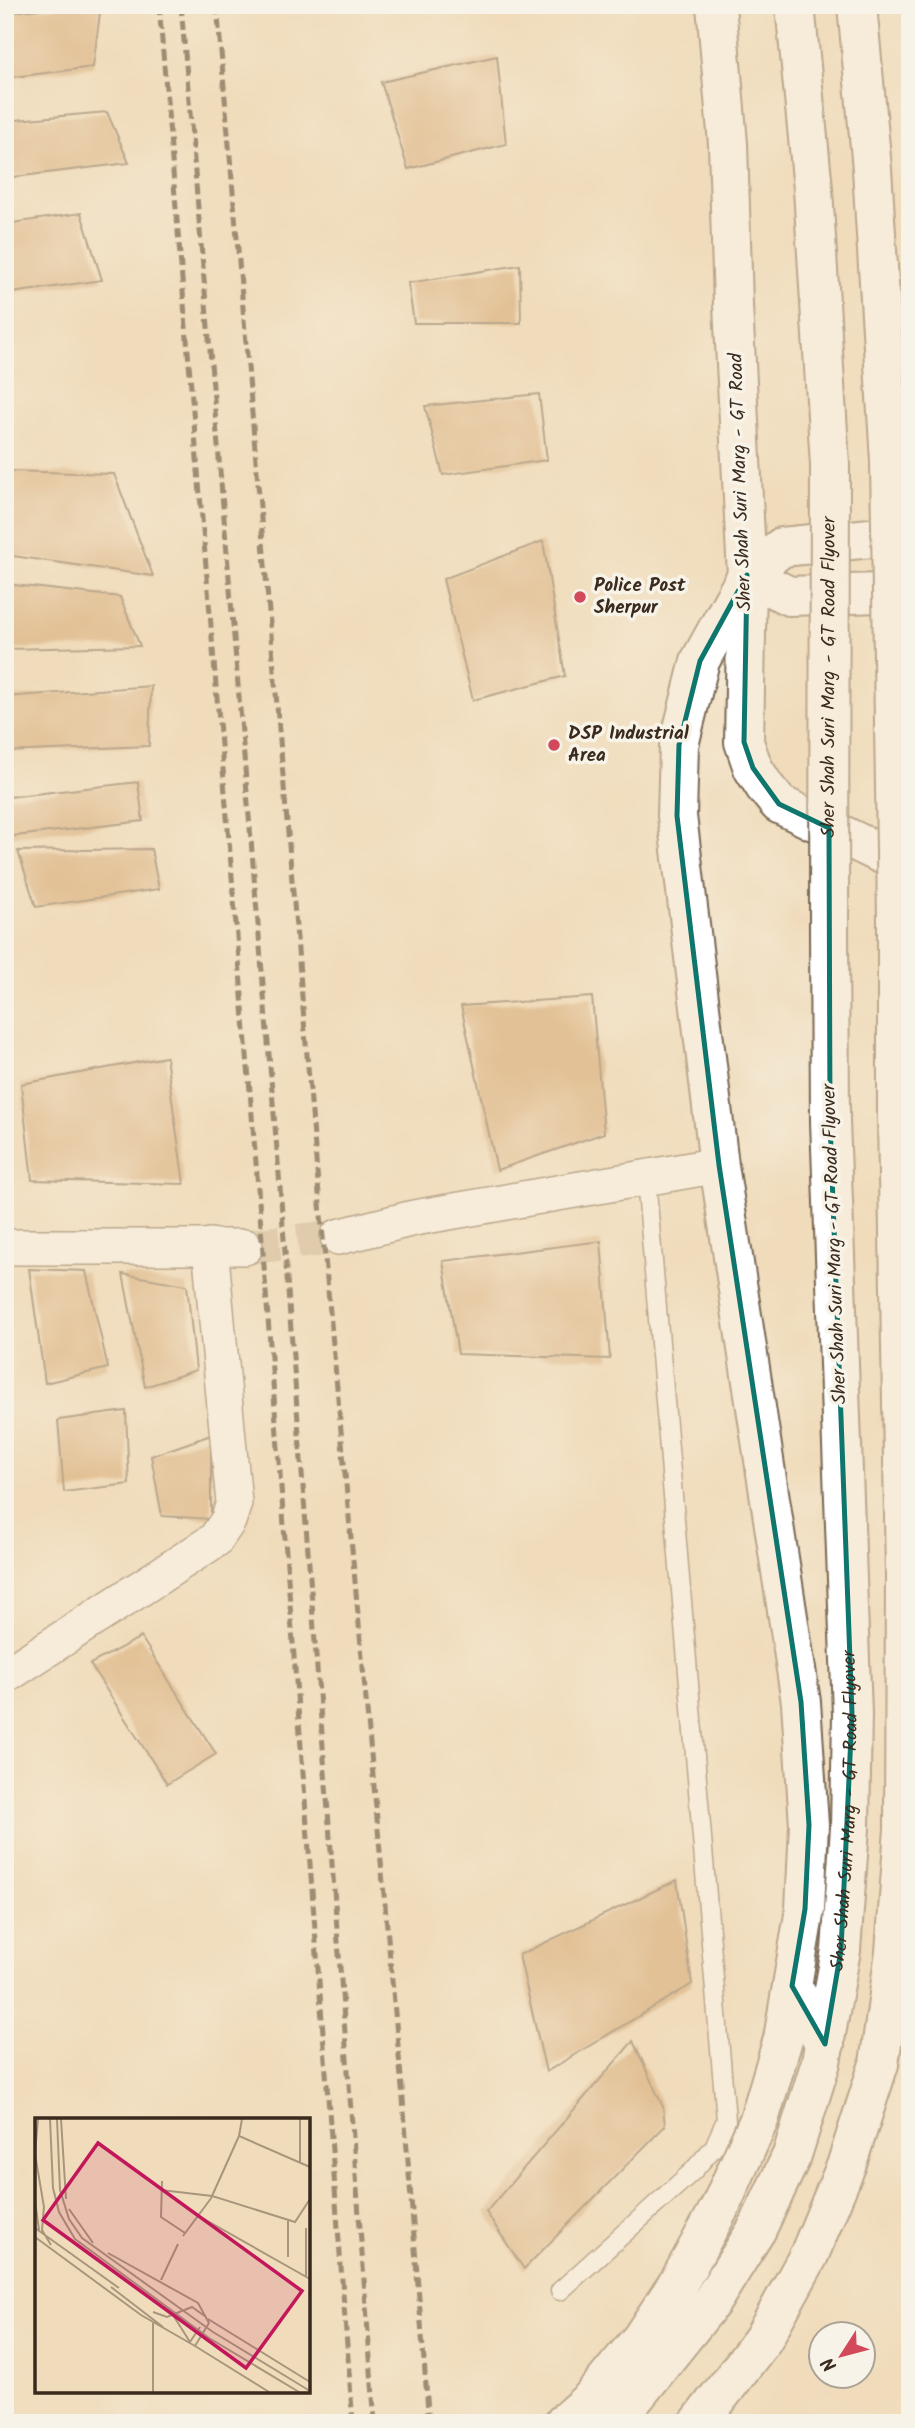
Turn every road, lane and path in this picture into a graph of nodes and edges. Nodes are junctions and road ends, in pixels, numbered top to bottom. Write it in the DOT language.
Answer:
graph roads {
  1 [pos="716,5"];
  2 [pos="795,5"];
  3 [pos="857,5"];
  4 [pos="910,534"];
  5 [pos="747,575"];
  6 [pos="910,592"];
  7 [pos="910,869"];
  8 [pos="719,1165"];
  9 [pos="646,1178"];
  10 [pos="338,1237"];
  11 [pos="210,1246"];
  12 [pos="5,1247"];
  13 [pos="245,1247"];
  14 [pos="8,1668"];
  15 [pos="792,1986"];
  16 [pos="825,2044"];
  17 [pos="560,2291"];
  18 [pos="564,2423"];
  19 [pos="614,2423"];
  20 [pos="699,2423"];
  1 -- 5 [label="main road, Sher Shah Suri Marg - GT Road"];
  2 -- 16 [label="main road, Sher Shah Suri Marg - GT Road Flyover, bridge"];
  3 -- 20 [label="main road, bridge"];
  4 -- 5 [label="main road"];
  5 -- 6 [label="main road"];
  5 -- 7 [label="main road, Sher Shah Suri Marg - GT Road"];
  5 -- 8 [label="main road"];
  8 -- 9 [label="street"];
  8 -- 15 [label="main road"];
  9 -- 10 [label="street"];
  9 -- 17 [label="lane"];
  11 -- 12 [label="street"];
  11 -- 13 [label="street"];
  11 -- 14 [label="street"];
  15 -- 16 [label="main road"];
  15 -- 18 [label="main road"];
  16 -- 19 [label="main road, Sher Shah Suri Marg - GT Road Flyover"];
}
